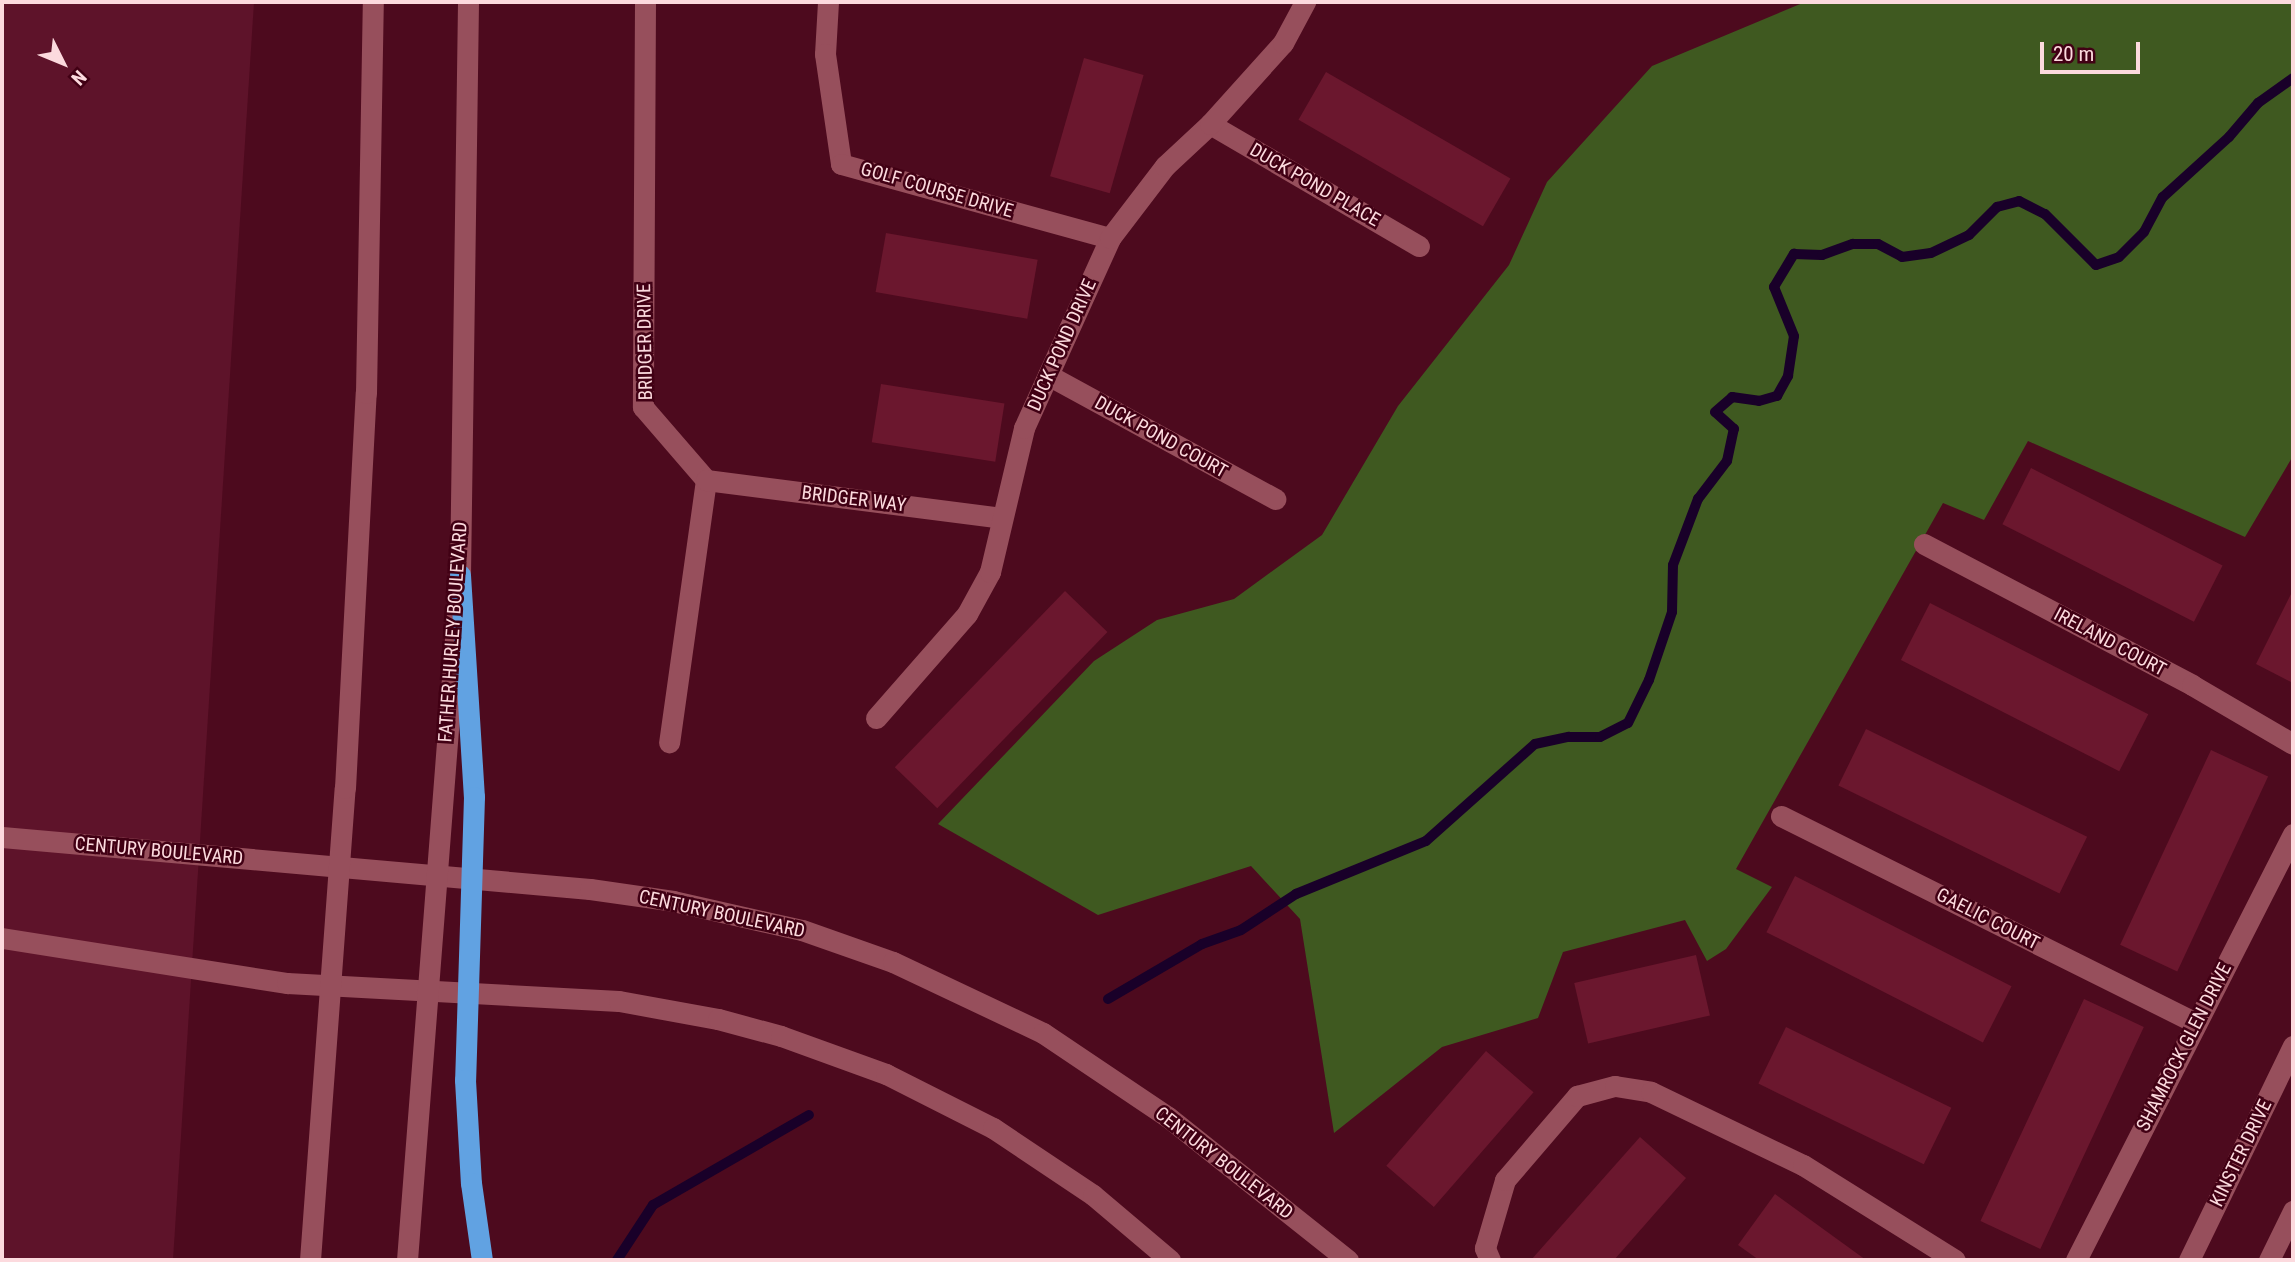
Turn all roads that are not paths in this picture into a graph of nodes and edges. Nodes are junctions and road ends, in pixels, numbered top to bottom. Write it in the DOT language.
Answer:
graph roads {
  1 [pos="373,2"];
  2 [pos="468,2"];
  3 [pos="645,2"];
  4 [pos="828,2"];
  5 [pos="1305,2"];
  6 [pos="1210,124"];
  7 [pos="1110,238"];
  8 [pos="1419,246"];
  9 [pos="1048,375"];
  10 [pos="706,480"];
  11 [pos="1275,499"];
  12 [pos="1002,518"];
  13 [pos="1924,544"];
  14 [pos="460,575"];
  15 [pos="876,718"];
  16 [pos="669,742"];
  17 [pos="2293,744"];
  18 [pos="1781,816"];
  19 [pos="2293,834"];
  20 [pos="2,836"];
  21 [pos="2,938"];
  22 [pos="2196,1023"];
  23 [pos="2293,1046"];
  24 [pos="2293,1211"];
  25 [pos="310,1260"];
  26 [pos="407,1260"];
  27 [pos="482,1260"];
  28 [pos="1170,1260"];
  29 [pos="1348,1260"];
  30 [pos="1490,1260"];
  31 [pos="1955,1260"];
  32 [pos="2076,1260"];
  33 [pos="2189,1260"];
  34 [pos="2269,1260"];
  1 -- 25 [label="street"];
  2 -- 14 [label="street, FATHER HURLEY BOULEVARD"];
  3 -- 10 [label="street, BRIDGER DRIVE"];
  4 -- 7 [label="street, GOLF COURSE DRIVE"];
  5 -- 6 [label="street, DUCK POND DRIVE"];
  6 -- 7 [label="street, DUCK POND DRIVE"];
  6 -- 8 [label="street, DUCK POND PLACE"];
  7 -- 9 [label="street, DUCK POND DRIVE"];
  9 -- 11 [label="street, DUCK POND COURT"];
  9 -- 12 [label="street, DUCK POND DRIVE"];
  10 -- 12 [label="street, BRIDGER WAY"];
  10 -- 16 [label="street"];
  12 -- 15 [label="street, DUCK POND DRIVE"];
  13 -- 17 [label="street, IRELAND COURT"];
  14 -- 26 [label="street, FATHER HURLEY BOULEVARD"];
  14 -- 27 [label="highway"];
  18 -- 22 [label="street, GAELIC COURT"];
  19 -- 22 [label="street, SHAMROCK GLEN DRIVE"];
  20 -- 29 [label="street, CENTURY BOULEVARD"];
  21 -- 28 [label="street"];
  22 -- 32 [label="street, SHAMROCK GLEN DRIVE"];
  23 -- 33 [label="street, KINSTER DRIVE"];
  24 -- 34 [label="street"];
  30 -- 31 [label="street"];
}
